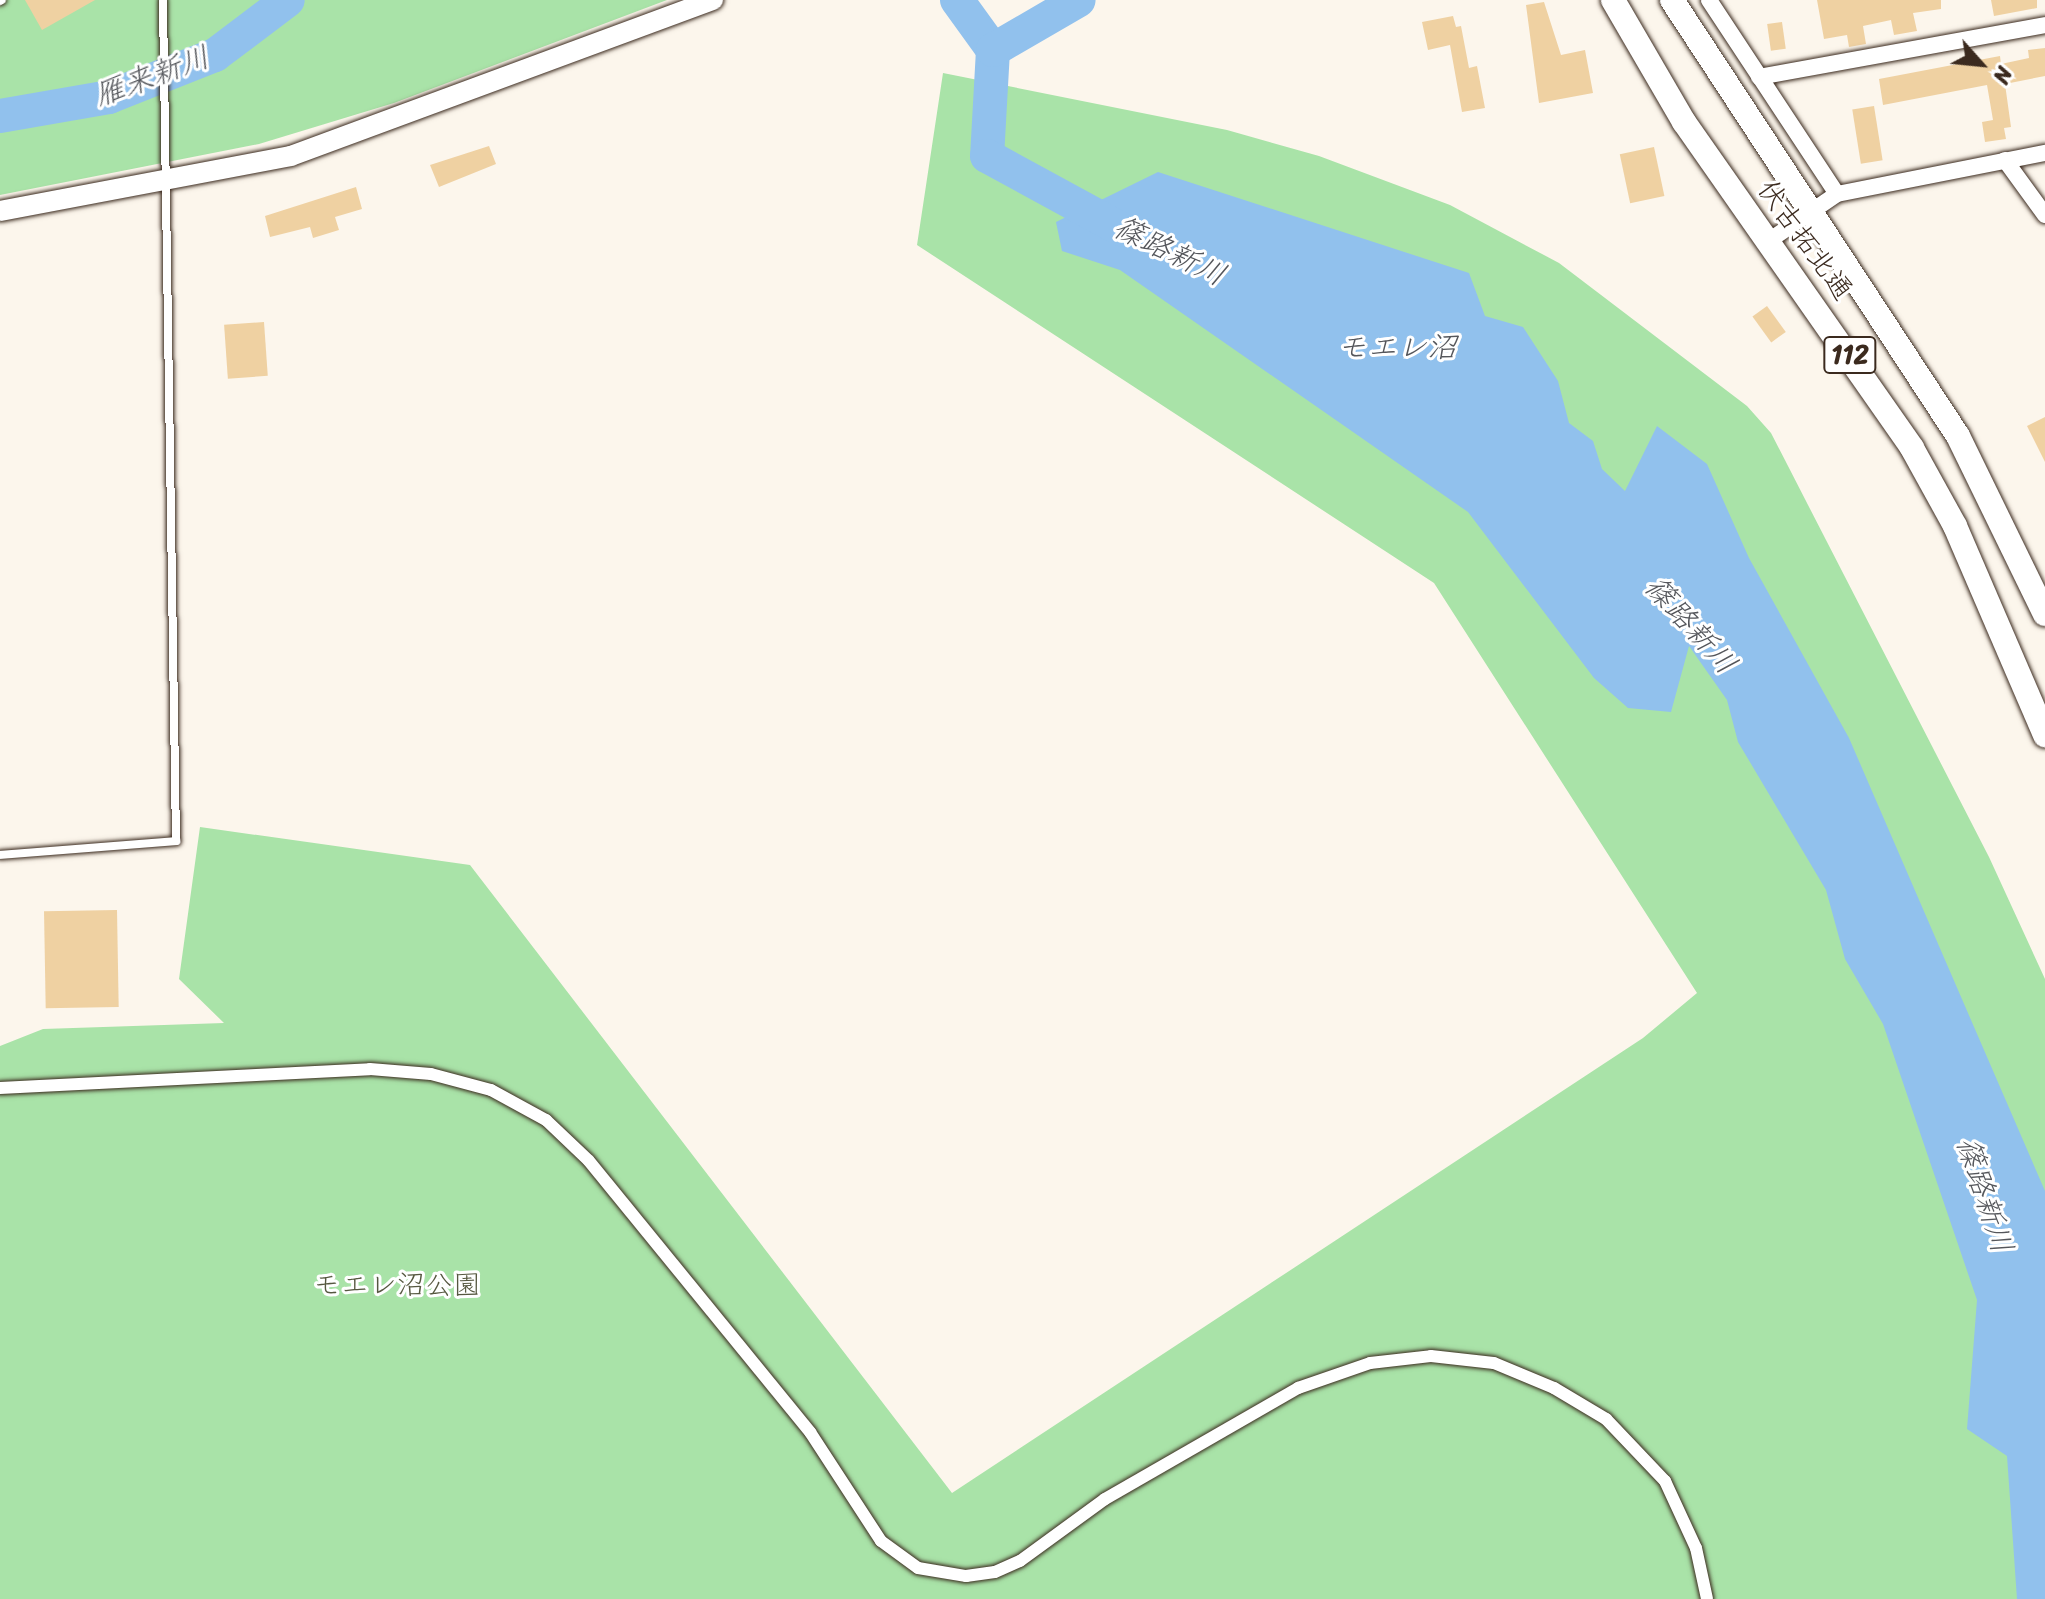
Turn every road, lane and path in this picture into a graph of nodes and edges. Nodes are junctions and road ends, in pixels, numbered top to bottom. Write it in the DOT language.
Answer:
graph roads {
  1 [pos="713,0"];
  2 [pos="1613,0"];
  3 [pos="1672,0"];
  4 [pos="1709,0"];
  5 [pos="163,3"];
  6 [pos="2045,25"];
  7 [pos="1759,77"];
  8 [pos="2045,153"];
  9 [pos="2005,160"];
  10 [pos="162,183"];
  11 [pos="1837,194"];
  12 [pos="0,211"];
  13 [pos="1809,212"];
  14 [pos="2045,215"];
  15 [pos="1770,240"];
  16 [pos="2045,614"];
  17 [pos="2044,729"];
  18 [pos="0,855"];
  19 [pos="0,1088"];
  20 [pos="1707,1599"];
  1 -- 10 [label="street"];
  2 -- 15 [label="main road, 伏古拓北通 / 112"];
  3 -- 13 [label="main road, 伏古拓北通 / 112"];
  4 -- 7 [label="street"];
  5 -- 10 [label="lane"];
  6 -- 7 [label="street"];
  7 -- 11 [label="street"];
  8 -- 9 [label="street"];
  9 -- 11 [label="street"];
  9 -- 14 [label="street"];
  10 -- 12 [label="street"];
  10 -- 18 [label="lane"];
  11 -- 13 [label="street"];
  13 -- 15 [label="street"];
  13 -- 16 [label="main road, 伏古拓北通 / 112"];
  15 -- 17 [label="main road, 伏古拓北通 / 112"];
  19 -- 20 [label="street"];
}
